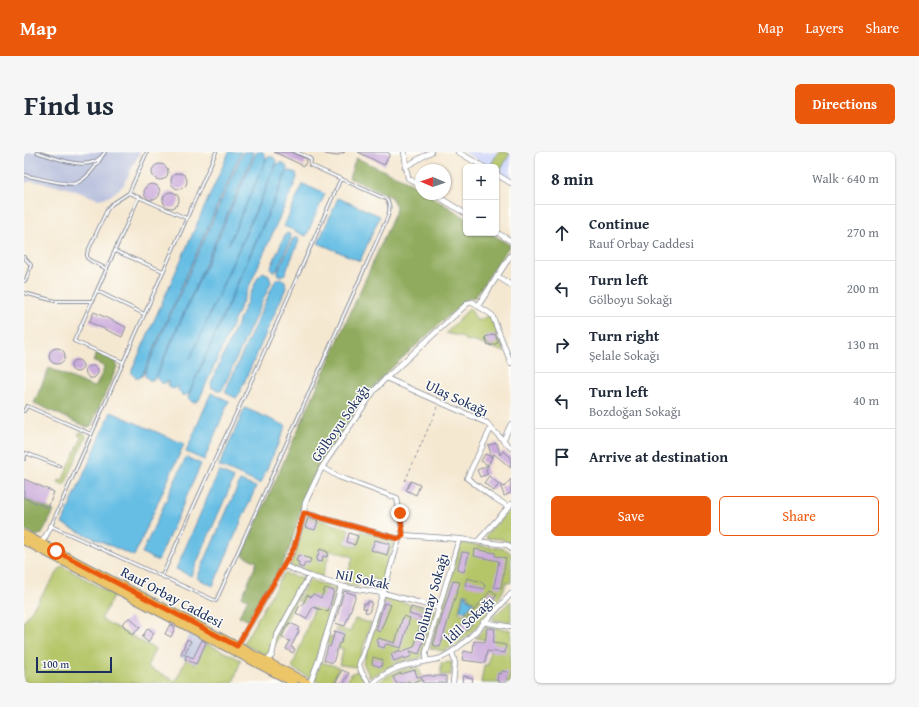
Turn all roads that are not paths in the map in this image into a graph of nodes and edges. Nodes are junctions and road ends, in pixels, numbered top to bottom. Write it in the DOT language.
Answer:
graph roads {
  1 [pos="37,152"];
  2 [pos="105,152"];
  3 [pos="147,152"];
  4 [pos="216,152"];
  5 [pos="296,152"];
  6 [pos="404,152"];
  7 [pos="431,152"];
  8 [pos="458,152"];
  9 [pos="101,158"];
  10 [pos="479,164"];
  11 [pos="405,167"];
  12 [pos="24,175"];
  13 [pos="499,176"];
  14 [pos="341,178"];
  15 [pos="415,182"];
  16 [pos="511,183"];
  17 [pos="129,193"];
  18 [pos="140,198"];
  19 [pos="444,200"];
  20 [pos="463,212"];
  21 [pos="186,218"];
  22 [pos="499,234"];
  23 [pos="511,241"];
  24 [pos="115,251"];
  25 [pos="511,254"];
  26 [pos="24,257"];
  27 [pos="107,269"];
  28 [pos="163,271"];
  29 [pos="497,276"];
  30 [pos="24,282"];
  31 [pos="511,285"];
  32 [pos="97,291"];
  33 [pos="24,293"];
  34 [pos="93,301"];
  35 [pos="478,306"];
  36 [pos="144,314"];
  37 [pos="510,356"];
  38 [pos="123,362"];
  39 [pos="511,363"];
  40 [pos="386,378"];
  41 [pos="24,410"];
  42 [pos="511,424"];
  43 [pos="491,428"];
  44 [pos="91,434"];
  45 [pos="503,441"];
  46 [pos="511,448"];
  47 [pos="24,459"];
  48 [pos="59,466"];
  49 [pos="322,467"];
  50 [pos="510,505"];
  51 [pos="304,513"];
  52 [pos="51,526"];
  53 [pos="24,534"];
  54 [pos="401,537"];
  55 [pos="459,539"];
  56 [pos="24,541"];
  57 [pos="478,541"];
  58 [pos="38,545"];
  59 [pos="511,549"];
  60 [pos="285,566"];
  61 [pos="162,576"];
  62 [pos="309,576"];
  63 [pos="341,587"];
  64 [pos="383,593"];
  65 [pos="511,594"];
  66 [pos="438,608"];
  67 [pos="483,622"];
  68 [pos="511,627"];
  69 [pos="237,646"];
  70 [pos="452,652"];
  71 [pos="267,661"];
  72 [pos="426,661"];
  73 [pos="294,683"];
  74 [pos="309,683"];
  75 [pos="369,683"];
  76 [pos="374,683"];
  77 [pos="453,683"];
  1 -- 9 [label="lane"];
  2 -- 9 [label="lane"];
  3 -- 17 [label="lane"];
  4 -- 21 [label="lane"];
  5 -- 14 [label="lane"];
  6 -- 11 [label="street"];
  7 -- 11 [label="street"];
  8 -- 10 [label="street"];
  9 -- 12 [label="lane"];
  11 -- 15 [label="street"];
  13 -- 16 [label="street"];
  14 -- 61 [label="lane"];
  14 -- 61 [label="lane"];
  17 -- 18 [label="lane"];
  17 -- 27 [label="lane"];
  18 -- 21 [label="lane"];
  18 -- 24 [label="lane"];
  19 -- 20 [label="street"];
  21 -- 28 [label="lane"];
  22 -- 23 [label="street"];
  24 -- 27 [label="lane"];
  24 -- 28 [label="lane"];
  25 -- 29 [label="street"];
  26 -- 30 [label="lane"];
  27 -- 32 [label="lane"];
  28 -- 36 [label="lane"];
  29 -- 31 [label="street"];
  29 -- 35 [label="street"];
  32 -- 34 [label="lane"];
  32 -- 36 [label="lane"];
  33 -- 34 [label="lane"];
  34 -- 38 [label="lane"];
  35 -- 37 [label="street"];
  35 -- 40 [label="street, Gölboyu Sokağı"];
  36 -- 38 [label="lane"];
  37 -- 39 [label="street"];
  38 -- 44 [label="lane"];
  40 -- 43 [label="street, Ulaş Sokağı"];
  40 -- 49 [label="street, Gölboyu Sokağı"];
  41 -- 44 [label="lane"];
  42 -- 45 [label="street"];
  43 -- 45 [label="street, Ulaş Sokağı"];
  43 -- 50 [label="street"];
  44 -- 52 [label="lane"];
  45 -- 46 [label="street, Ulaş Sokağı"];
  47 -- 48 [label="lane"];
  49 -- 51 [label="street, Gölboyu Sokağı"];
  49 -- 54 [label="street"];
  50 -- 57 [label="street"];
  51 -- 54 [label="street"];
  51 -- 60 [label="street, Gölboyu Sokağı"];
  52 -- 58 [label="street"];
  52 -- 61 [label="lane"];
  53 -- 58 [label="main road, Rauf Orbay Caddesi"];
  54 -- 55 [label="street"];
  54 -- 64 [label="street"];
  55 -- 57 [label="street"];
  55 -- 66 [label="street, Dolunay Sokağı"];
  56 -- 58 [label="main road, Rauf Orbay Caddesi"];
  57 -- 59 [label="street"];
  58 -- 69 [label="main road, Rauf Orbay Caddesi"];
  58 -- 73 [label="main road, Rauf Orbay Caddesi"];
  60 -- 62 [label="street, Nil Sokak"];
  60 -- 69 [label="street, Gölboyu Sokağı"];
  62 -- 63 [label="street, Nil Sokak"];
  62 -- 71 [label="street"];
  63 -- 64 [label="street, Nil Sokak"];
  63 -- 74 [label="street"];
  64 -- 66 [label="street, Nil Sokak"];
  64 -- 75 [label="street"];
  65 -- 67 [label="street, İdil Sokağı"];
  66 -- 72 [label="street, Dolunay Sokağı"];
  67 -- 68 [label="street"];
  67 -- 70 [label="street, İdil Sokağı"];
  69 -- 71 [label="main road, Rauf Orbay Caddesi"];
  70 -- 72 [label="street, İdil Sokağı"];
  70 -- 77 [label="street"];
  71 -- 74 [label="main road, Rauf Orbay Caddesi"];
  72 -- 76 [label="street, İdil Sokağı"];
}
